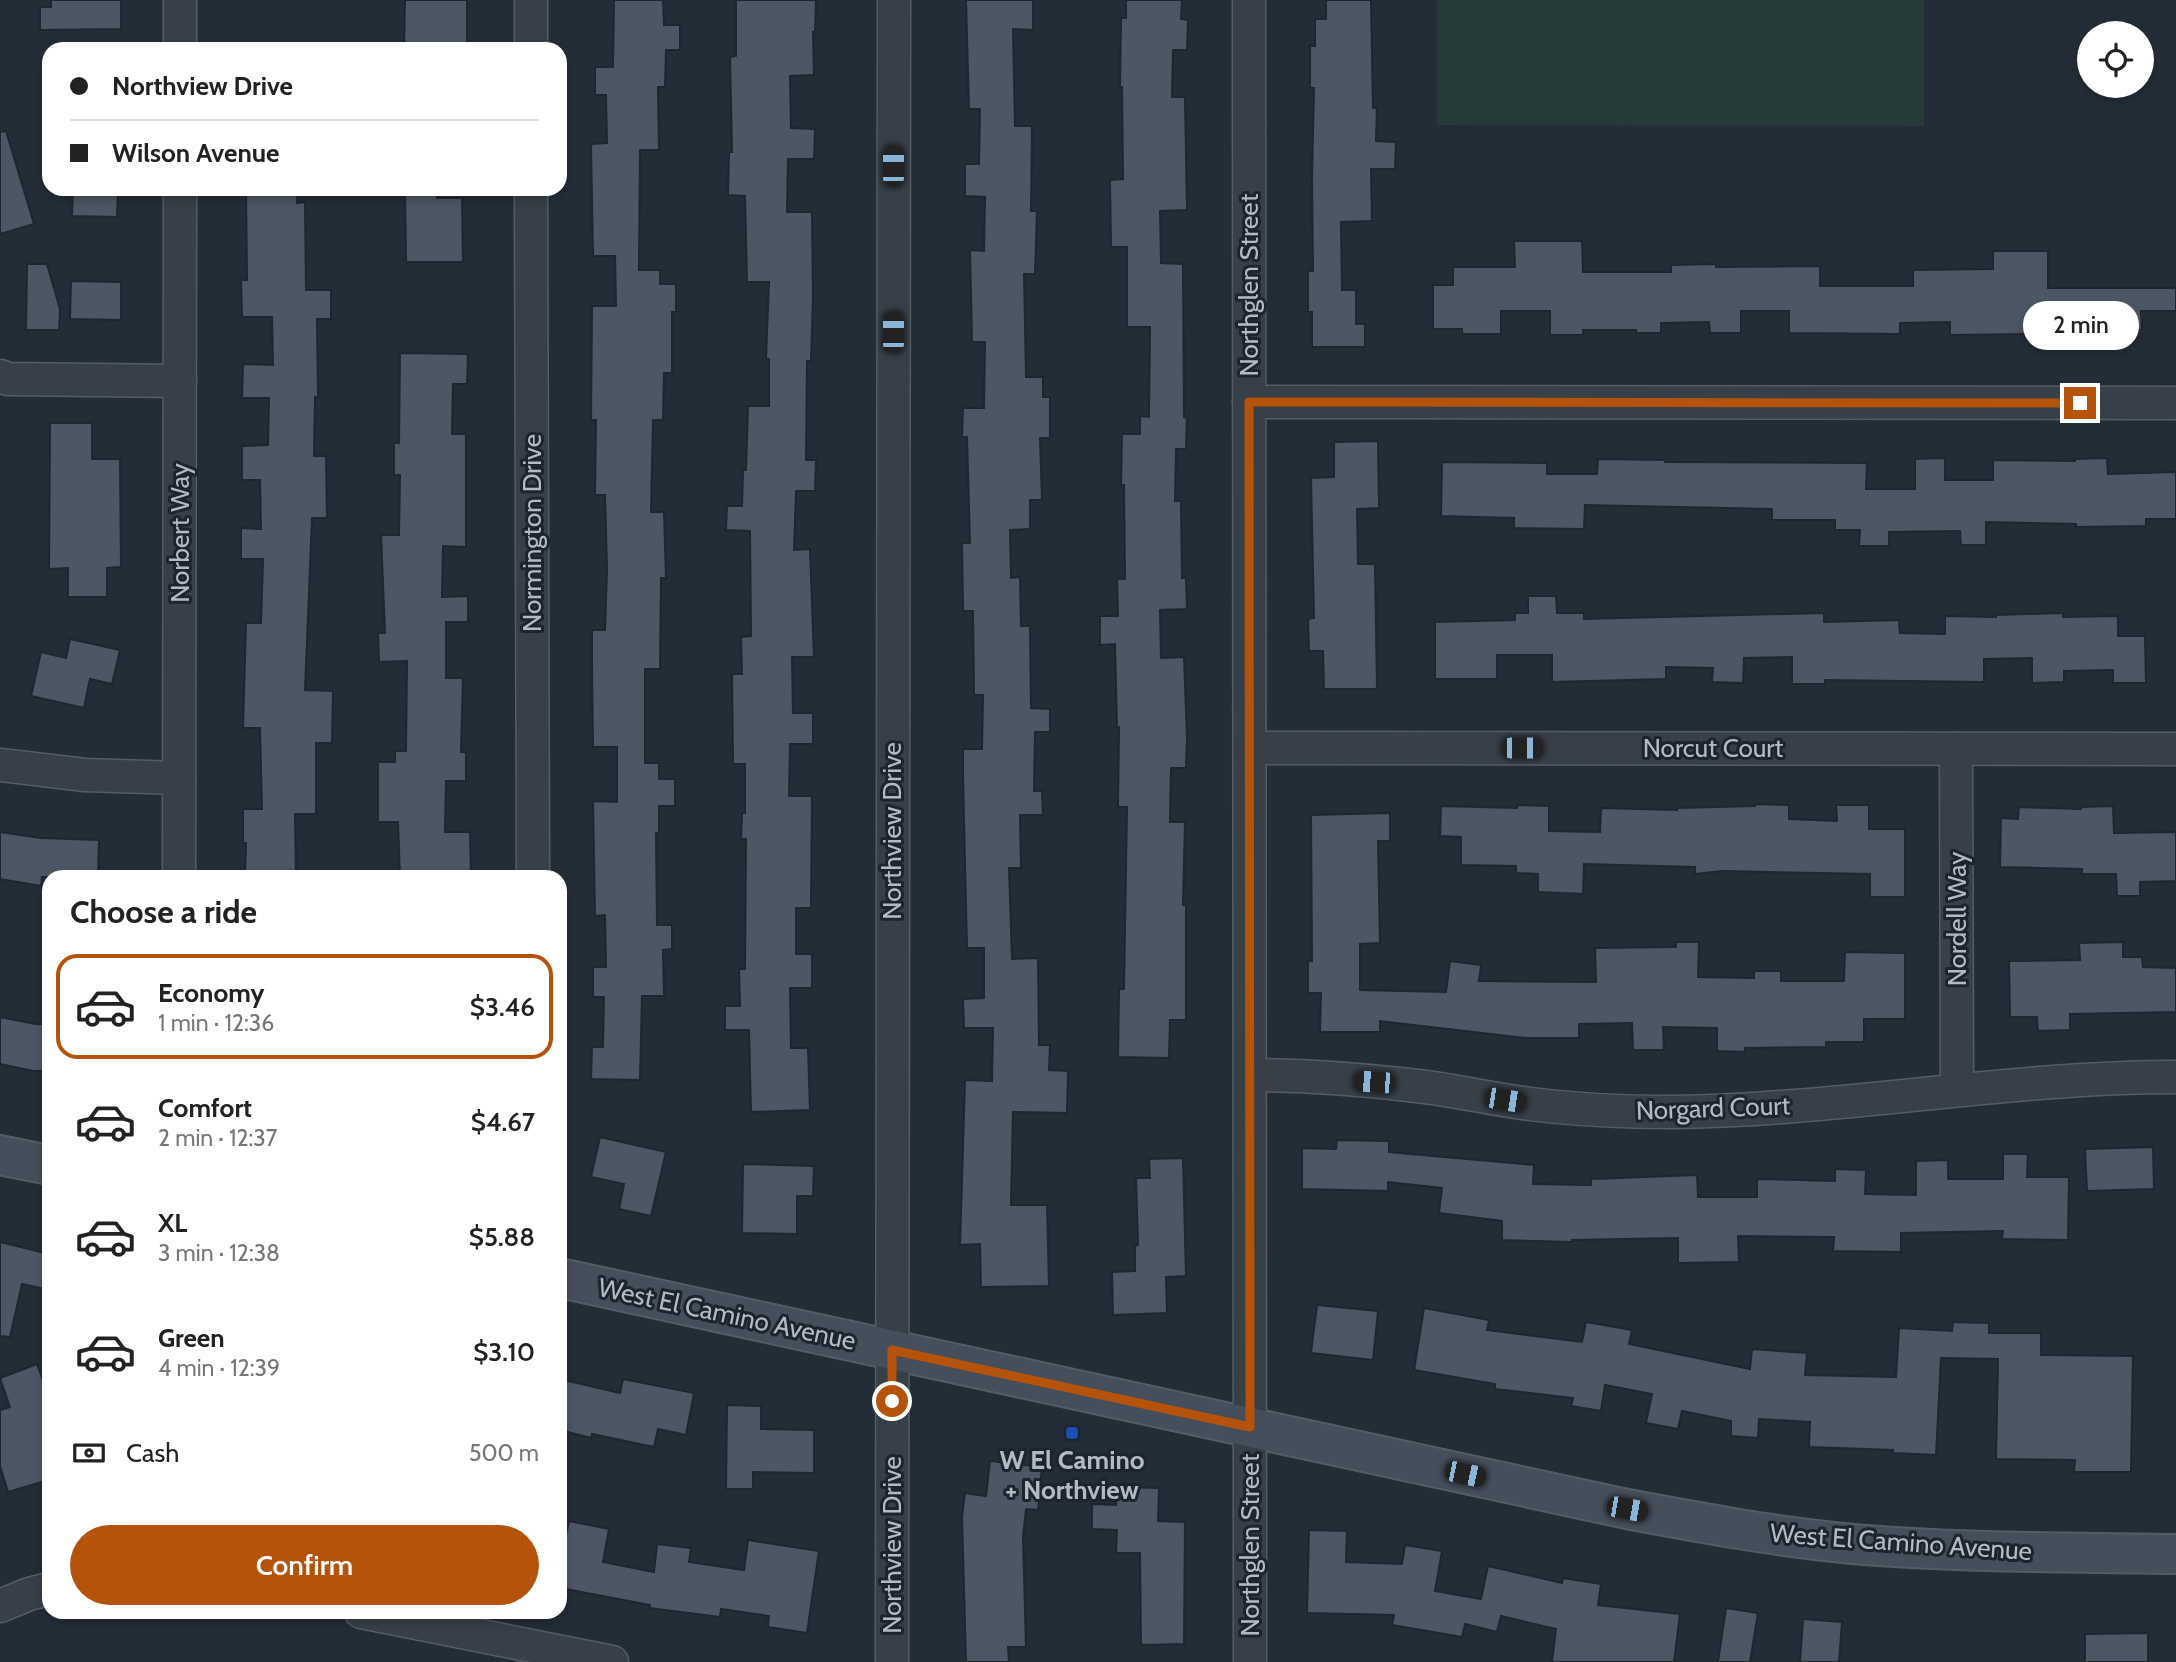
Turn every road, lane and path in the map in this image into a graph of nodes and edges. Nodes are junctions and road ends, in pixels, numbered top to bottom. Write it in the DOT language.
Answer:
graph roads {
  1 [pos="180,0"];
  2 [pos="531,0"];
  3 [pos="894,0"];
  4 [pos="1249,0"];
  5 [pos="180,42"];
  6 [pos="531,42"];
  7 [pos="180,196"];
  8 [pos="531,196"];
  9 [pos="0,376"];
  10 [pos="180,381"];
  11 [pos="1249,402"];
  12 [pos="2176,403"];
  13 [pos="1250,748"];
  14 [pos="1956,749"];
  15 [pos="2176,749"];
  16 [pos="0,765"];
  17 [pos="179,778"];
  18 [pos="179,870"];
  19 [pos="533,870"];
  20 [pos="1251,1075"];
  21 [pos="2176,1077"];
  22 [pos="1957,1089"];
  23 [pos="0,1155"];
  24 [pos="42,1164"];
  25 [pos="567,1280"];
  26 [pos="892,1350"];
  27 [pos="1250,1427"];
  28 [pos="2176,1554"];
  29 [pos="42,1591"];
  30 [pos="0,1606"];
  31 [pos="396,1619"];
  32 [pos="612,1662"];
  33 [pos="892,1662"];
  34 [pos="1250,1662"];
  1 -- 5 [label="street"];
  2 -- 6 [label="street"];
  3 -- 26 [label="street, Northview Drive"];
  4 -- 11 [label="street, Northglen Street"];
  7 -- 10 [label="street, Norbert Way"];
  8 -- 19 [label="street, Normington Drive"];
  9 -- 10 [label="street"];
  10 -- 17 [label="street, Norbert Way"];
  11 -- 12 [label="street"];
  11 -- 13 [label="street, Northglen Street"];
  13 -- 14 [label="street, Norcut Court"];
  13 -- 20 [label="street, Northglen Street"];
  14 -- 15 [label="street, Norcut Court"];
  14 -- 22 [label="street, Nordell Way"];
  16 -- 17 [label="street"];
  17 -- 18 [label="street, Norbert Way"];
  20 -- 22 [label="street, Norgard Court"];
  20 -- 27 [label="street, Northglen Street"];
  21 -- 22 [label="street, Norgard Court"];
  23 -- 24 [label="main road"];
  25 -- 26 [label="main road, West El Camino Avenue"];
  26 -- 27 [label="main road, West El Camino Avenue"];
  26 -- 33 [label="street, Northview Drive"];
  27 -- 28 [label="main road, West El Camino Avenue"];
  27 -- 34 [label="street, Northglen Street"];
  29 -- 30 [label="street"];
  31 -- 32 [label="street"];
}
